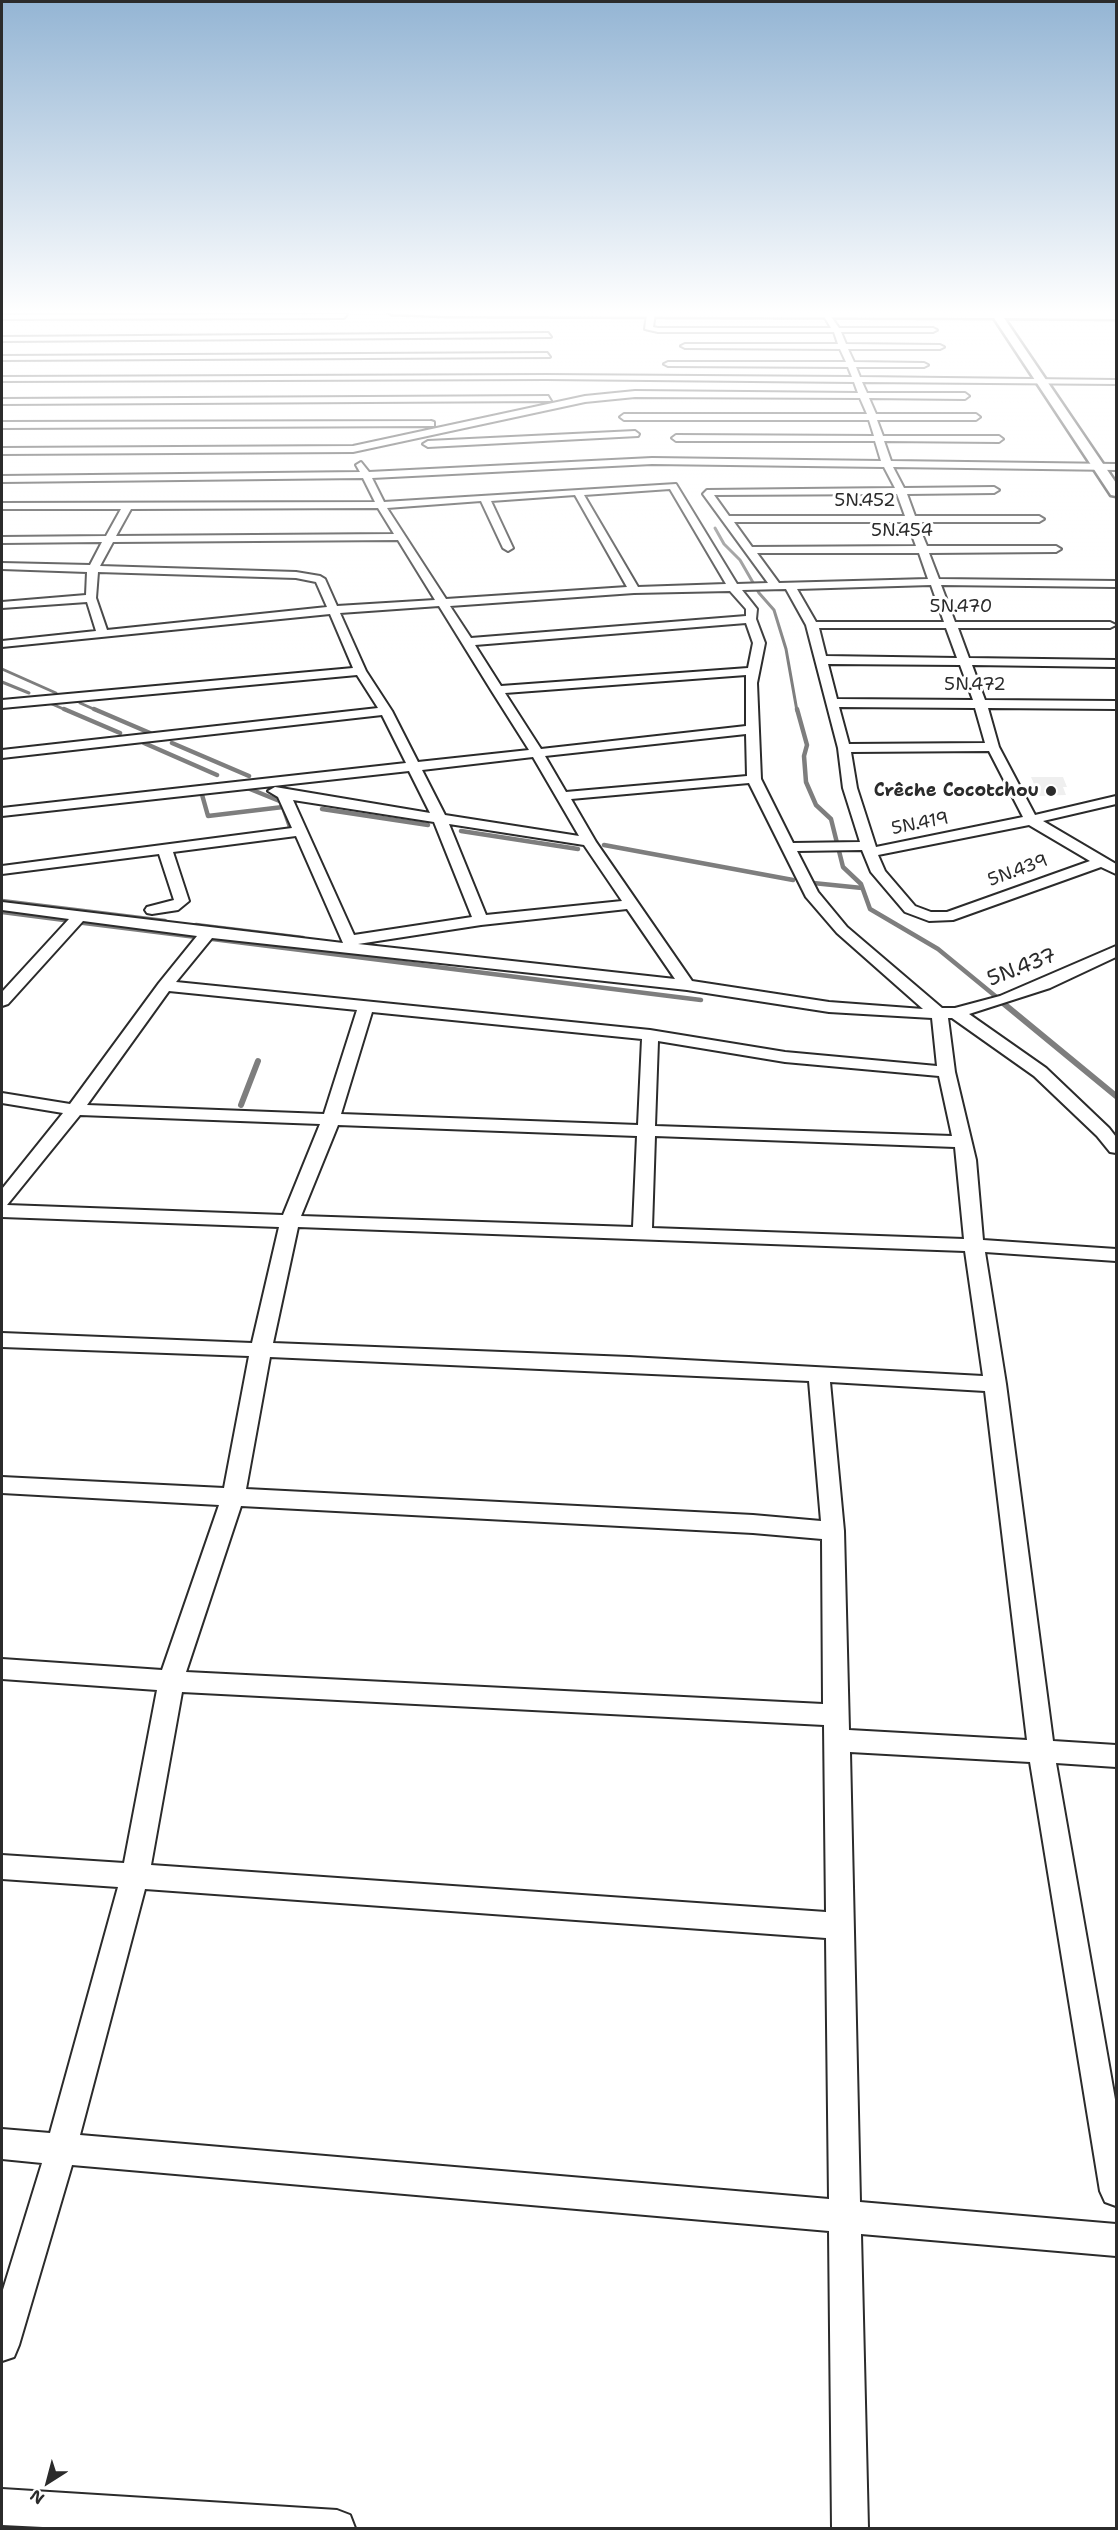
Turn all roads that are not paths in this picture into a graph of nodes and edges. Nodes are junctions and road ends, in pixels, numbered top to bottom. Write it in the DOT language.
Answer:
graph roads {
  1 [pos="61,429"];
  2 [pos="67,429"];
  3 [pos="101,429"];
  4 [pos="307,429"];
  5 [pos="451,429"];
  6 [pos="632,429"];
  7 [pos="877,429"];
  8 [pos="1074,429"];
  9 [pos="635,434"];
  10 [pos="676,438"];
  11 [pos="880,439"];
  12 [pos="999,439"];
  13 [pos="641,443"];
  14 [pos="301,448"];
  15 [pos="357,448"];
  16 [pos="2,451"];
  17 [pos="646,452"];
  18 [pos="51,460"];
  19 [pos="652,461"];
  20 [pos="1114,463"];
  21 [pos="887,464"];
  22 [pos="1099,466"];
  23 [pos="45,470"];
  24 [pos="659,470"];
  25 [pos="366,475"];
  26 [pos="2,479"];
  27 [pos="40,479"];
  28 [pos="34,488"];
  29 [pos="900,489"];
  30 [pos="994,490"];
  31 [pos="578,492"];
  32 [pos="1116,492"];
  33 [pos="484,497"];
  34 [pos="381,505"];
  35 [pos="2,506"];
  36 [pos="127,507"];
  37 [pos="909,517"];
  38 [pos="729,519"];
  39 [pos="1039,519"];
  40 [pos="403,537"];
  41 [pos="2,540"];
  42 [pos="111,540"];
  43 [pos="921,547"];
  44 [pos="508,548"];
  45 [pos="1056,549"];
  46 [pos="748,550"];
  47 [pos="2,566"];
  48 [pos="93,569"];
  49 [pos="933,582"];
  50 [pos="1116,584"];
  51 [pos="783,585"];
  52 [pos="737,587"];
  53 [pos="634,590"];
  54 [pos="91,598"];
  55 [pos="443,603"];
  56 [pos="2,605"];
  57 [pos="334,610"];
  58 [pos="750,619"];
  59 [pos="812,625"];
  60 [pos="951,625"];
  61 [pos="1110,625"];
  62 [pos="104,635"];
  63 [pos="467,642"];
  64 [pos="2,644"];
  65 [pos="823,660"];
  66 [pos="963,662"];
  67 [pos="1116,663"];
  68 [pos="360,671"];
  69 [pos="752,671"];
  70 [pos="497,690"];
  71 [pos="833,703"];
  72 [pos="980,703"];
  73 [pos="2,704"];
  74 [pos="1116,705"];
  75 [pos="386,711"];
  76 [pos="753,729"];
  77 [pos="993,747"];
  78 [pos="844,748"];
  79 [pos="537,753"];
  80 [pos="2,754"];
  81 [pos="413,766"];
  82 [pos="754,779"];
  83 [pos="256,784"];
  84 [pos="284,794"];
  85 [pos="562,796"];
  86 [pos="1116,800"];
  87 [pos="2,812"];
  88 [pos="440,819"];
  89 [pos="1031,820"];
  90 [pos="300,831"];
  91 [pos="590,842"];
  92 [pos="788,847"];
  93 [pos="165,849"];
  94 [pos="869,849"];
  95 [pos="1101,862"];
  96 [pos="2,870"];
  97 [pos="1116,870"];
  98 [pos="632,904"];
  99 [pos="2,906"];
  100 [pos="152,910"];
  101 [pos="80,916"];
  102 [pos="482,920"];
  103 [pos="208,933"];
  104 [pos="350,943"];
  105 [pos="1116,951"];
  106 [pos="687,985"];
  107 [pos="165,986"];
  108 [pos="2,1001"];
  109 [pos="366,1006"];
  110 [pos="948,1013"];
  111 [pos="650,1035"];
  112 [pos="946,1072"];
  113 [pos="2,1098"];
  114 [pos="75,1110"];
  115 [pos="331,1119"];
  116 [pos="645,1130"];
  117 [pos="963,1142"];
  118 [pos="1116,1148"];
  119 [pos="2,1201"];
  120 [pos="2,1211"];
  121 [pos="290,1220"];
  122 [pos="642,1233"];
  123 [pos="974,1245"];
  124 [pos="1116,1255"];
  125 [pos="2,1340"];
  126 [pos="261,1350"];
  127 [pos="819,1374"];
  128 [pos="995,1384"];
  129 [pos="2,1485"];
  130 [pos="233,1497"];
  131 [pos="833,1531"];
  132 [pos="2,1669"];
  133 [pos="171,1681"];
  134 [pos="837,1728"];
  135 [pos="1041,1751"];
  136 [pos="1116,1756"];
  137 [pos="2,1867"];
  138 [pos="135,1877"];
  139 [pos="840,1926"];
  140 [pos="2,2144"];
  141 [pos="61,2150"];
  142 [pos="1116,2191"];
  143 [pos="845,2217"];
  144 [pos="1116,2240"];
  145 [pos="2,2345"];
  146 [pos="2,2507"];
  147 [pos="337,2529"];
  148 [pos="850,2529"];
  1 -- 16 [label="street"];
  2 -- 18 [label="street"];
  3 -- 14 [label="street"];
  4 -- 14 [label="street"];
  5 -- 15 [label="street"];
  6 -- 9 [label="street"];
  7 -- 11 [label="street"];
  8 -- 22 [label="main road"];
  9 -- 13 [label="street"];
  9 -- 15 [label="street"];
  10 -- 11 [label="street"];
  11 -- 12 [label="street"];
  11 -- 21 [label="street"];
  14 -- 15 [label="street"];
  15 -- 25 [label="street"];
  17 -- 19 [label="street"];
  19 -- 21 [label="street"];
  19 -- 24 [label="street"];
  19 -- 25 [label="street"];
  20 -- 22 [label="street"];
  21 -- 22 [label="street"];
  21 -- 29 [label="street"];
  22 -- 32 [label="main road"];
  23 -- 27 [label="street"];
  25 -- 27 [label="street"];
  25 -- 34 [label="street"];
  26 -- 27 [label="street"];
  27 -- 28 [label="street"];
  29 -- 30 [label="street"];
  29 -- 37 [label="street"];
  29 -- 38 [label="street"];
  31 -- 33 [label="street"];
  31 -- 52 [label="street"];
  31 -- 53 [label="street"];
  33 -- 34 [label="street"];
  33 -- 44 [label="street"];
  34 -- 36 [label="street"];
  34 -- 40 [label="street"];
  35 -- 36 [label="street"];
  36 -- 42 [label="street"];
  37 -- 38 [label="street, 5N.452"];
  37 -- 39 [label="street, 5N.452"];
  37 -- 43 [label="street"];
  38 -- 46 [label="street"];
  40 -- 42 [label="street"];
  40 -- 55 [label="street"];
  41 -- 42 [label="street"];
  42 -- 48 [label="street"];
  43 -- 45 [label="street, 5N.454"];
  43 -- 46 [label="street, 5N.454"];
  43 -- 49 [label="street"];
  46 -- 51 [label="street"];
  47 -- 48 [label="street"];
  48 -- 54 [label="street"];
  48 -- 57 [label="street"];
  49 -- 50 [label="street"];
  49 -- 51 [label="street"];
  49 -- 60 [label="street"];
  51 -- 52 [label="street"];
  51 -- 59 [label="street"];
  52 -- 53 [label="street"];
  52 -- 58 [label="street"];
  53 -- 55 [label="street"];
  54 -- 56 [label="street"];
  54 -- 62 [label="street"];
  55 -- 57 [label="street"];
  55 -- 63 [label="street"];
  57 -- 62 [label="street"];
  57 -- 68 [label="street"];
  58 -- 63 [label="street"];
  58 -- 69 [label="street"];
  59 -- 60 [label="street, 5N.470"];
  59 -- 65 [label="street"];
  60 -- 61 [label="street, 5N.470"];
  60 -- 66 [label="street"];
  62 -- 64 [label="street"];
  63 -- 70 [label="street"];
  65 -- 66 [label="street"];
  65 -- 71 [label="street"];
  66 -- 67 [label="street"];
  66 -- 72 [label="street"];
  68 -- 73 [label="street"];
  68 -- 75 [label="street"];
  69 -- 70 [label="street"];
  69 -- 76 [label="street"];
  70 -- 79 [label="street"];
  71 -- 72 [label="street, 5N.472"];
  71 -- 78 [label="street"];
  72 -- 74 [label="street, 5N.472"];
  72 -- 77 [label="street"];
  75 -- 80 [label="street"];
  75 -- 81 [label="street"];
  76 -- 79 [label="street"];
  76 -- 82 [label="street"];
  77 -- 78 [label="street"];
  77 -- 89 [label="street"];
  78 -- 94 [label="street"];
  79 -- 81 [label="street"];
  79 -- 85 [label="street"];
  81 -- 83 [label="street"];
  81 -- 88 [label="street"];
  82 -- 85 [label="street"];
  82 -- 92 [label="street"];
  83 -- 84 [label="street"];
  83 -- 87 [label="street"];
  84 -- 88 [label="street"];
  84 -- 90 [label="street"];
  85 -- 91 [label="street"];
  86 -- 89 [label="street, 5N.419"];
  88 -- 91 [label="street"];
  88 -- 102 [label="street"];
  89 -- 94 [label="street, 5N.419"];
  89 -- 95 [label="street"];
  90 -- 93 [label="street"];
  90 -- 104 [label="street"];
  91 -- 98 [label="street"];
  92 -- 94 [label="street, 5N.419"];
  92 -- 110 [label="street"];
  93 -- 96 [label="street"];
  93 -- 100 [label="street"];
  94 -- 95 [label="street, 5N.439"];
  95 -- 97 [label="street"];
  98 -- 102 [label="street"];
  98 -- 106 [label="street"];
  99 -- 101 [label="street"];
  101 -- 103 [label="street"];
  101 -- 108 [label="street"];
  102 -- 104 [label="street"];
  103 -- 104 [label="street"];
  103 -- 107 [label="street"];
  104 -- 106 [label="street, 5N.437"];
  105 -- 110 [label="street, 5N.437"];
  106 -- 110 [label="street, 5N.437"];
  107 -- 109 [label="street"];
  107 -- 114 [label="street"];
  109 -- 111 [label="street"];
  109 -- 115 [label="street"];
  110 -- 112 [label="street"];
  110 -- 118 [label="street"];
  111 -- 112 [label="street"];
  111 -- 116 [label="street"];
  112 -- 117 [label="street"];
  113 -- 114 [label="street"];
  114 -- 115 [label="street"];
  114 -- 119 [label="street"];
  115 -- 116 [label="street"];
  115 -- 121 [label="street"];
  116 -- 117 [label="street"];
  116 -- 122 [label="street"];
  117 -- 123 [label="street"];
  120 -- 121 [label="street"];
  121 -- 122 [label="street"];
  121 -- 126 [label="street"];
  122 -- 123 [label="street"];
  123 -- 124 [label="street"];
  123 -- 128 [label="street"];
  125 -- 126 [label="street"];
  126 -- 127 [label="street"];
  126 -- 130 [label="street"];
  127 -- 128 [label="street"];
  127 -- 131 [label="street"];
  128 -- 135 [label="street"];
  129 -- 130 [label="street"];
  130 -- 131 [label="street"];
  130 -- 133 [label="street"];
  131 -- 134 [label="street"];
  132 -- 133 [label="street"];
  133 -- 134 [label="street"];
  133 -- 138 [label="street"];
  134 -- 135 [label="street"];
  134 -- 139 [label="street"];
  135 -- 136 [label="street"];
  135 -- 142 [label="street"];
  137 -- 138 [label="street"];
  138 -- 139 [label="street"];
  138 -- 141 [label="street"];
  139 -- 143 [label="street"];
  140 -- 141 [label="street"];
  141 -- 143 [label="street"];
  141 -- 145 [label="street"];
  143 -- 144 [label="street"];
  143 -- 148 [label="street"];
  146 -- 147 [label="street"];
}
